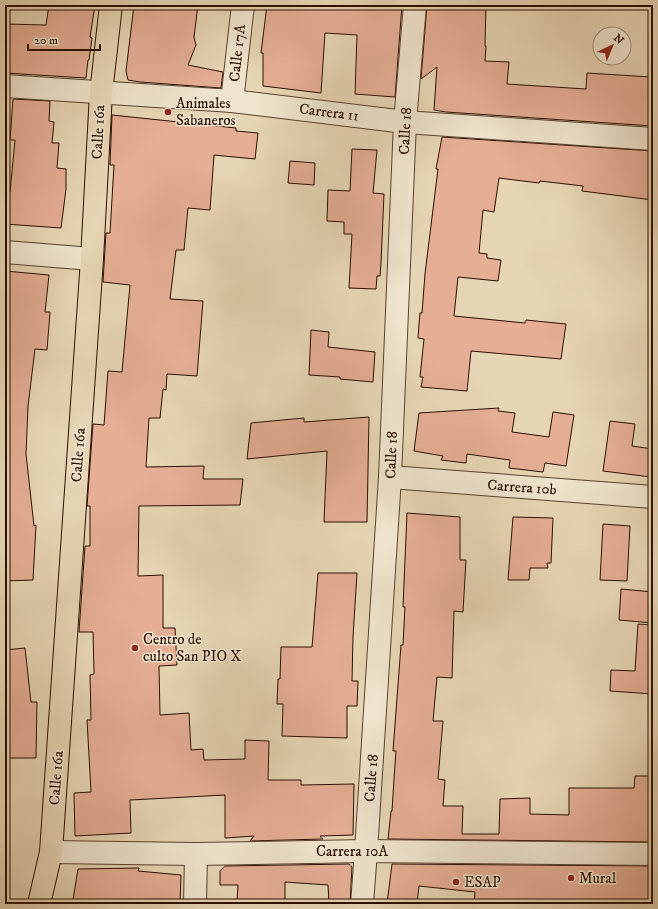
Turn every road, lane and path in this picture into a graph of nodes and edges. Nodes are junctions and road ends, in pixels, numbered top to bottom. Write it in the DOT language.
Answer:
graph roads {
  1 [pos="111,5"];
  2 [pos="243,5"];
  3 [pos="415,5"];
  4 [pos="5,86"];
  5 [pos="101,93"];
  6 [pos="232,100"];
  7 [pos="405,122"];
  8 [pos="653,139"];
  9 [pos="5,252"];
  10 [pos="92,259"];
  11 [pos="390,477"];
  12 [pos="653,497"];
  13 [pos="366,851"];
  14 [pos="51,852"];
  15 [pos="196,854"];
  16 [pos="653,854"];
  17 [pos="39,904"];
  18 [pos="195,904"];
  19 [pos="362,904"];
  1 -- 5 [label="main road, Calle 16a"];
  2 -- 6 [label="street, Calle 17A"];
  3 -- 7 [label="street, Calle 18"];
  4 -- 5 [label="street, Carrera 11"];
  5 -- 6 [label="street, Carrera 11"];
  5 -- 10 [label="main road, Calle 16a"];
  6 -- 7 [label="street, Carrera 11"];
  7 -- 8 [label="street, Carrera 11"];
  7 -- 11 [label="street, Calle 18"];
  9 -- 10 [label="street"];
  10 -- 14 [label="main road, Calle 16a"];
  11 -- 12 [label="street, Carrera 10b"];
  11 -- 13 [label="street, Calle 18"];
  13 -- 15 [label="street, Carrera 10A"];
  13 -- 16 [label="street, Carrera 10A"];
  13 -- 19 [label="street, Calle 18"];
  14 -- 15 [label="street, Carrera 10A"];
  14 -- 17 [label="main road, Calle 16a"];
  15 -- 18 [label="street"];
}
